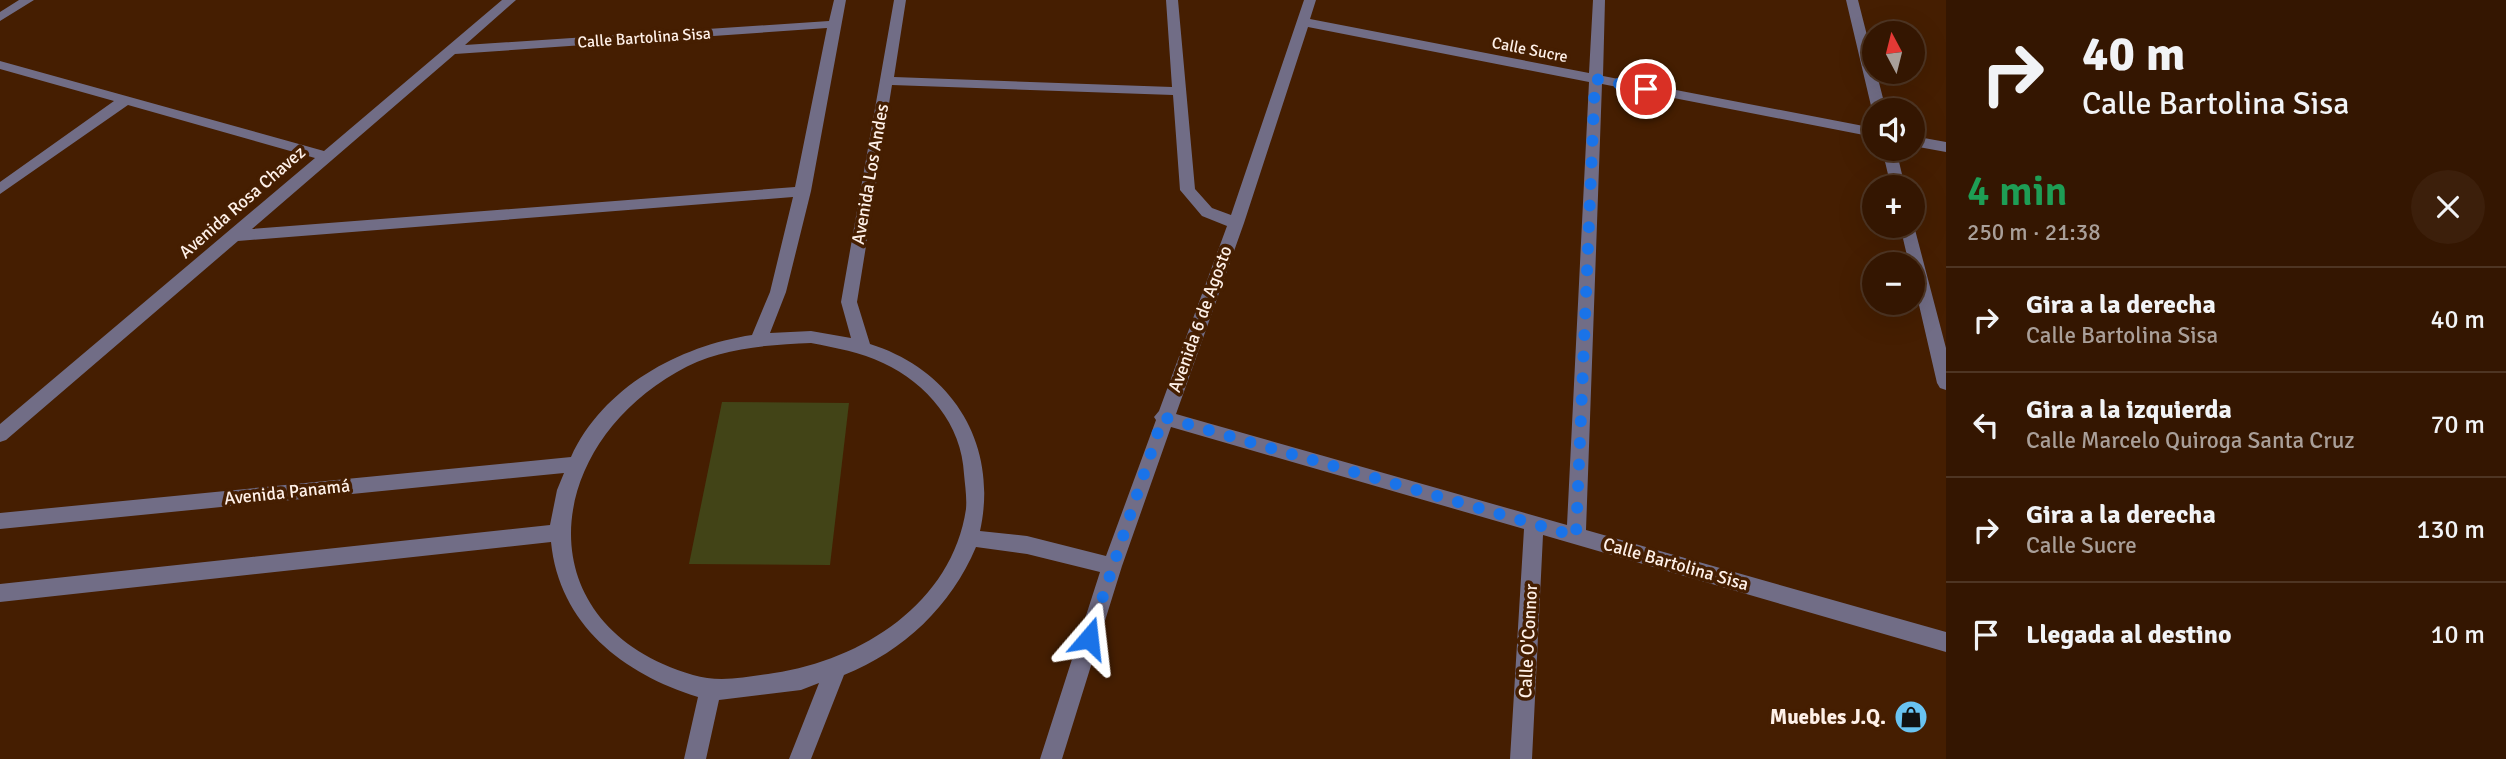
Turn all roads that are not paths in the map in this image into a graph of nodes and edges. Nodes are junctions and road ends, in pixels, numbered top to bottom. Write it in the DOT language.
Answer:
graph roads {
  1 [pos="28,0"];
  2 [pos="489,0"];
  3 [pos="840,0"];
  4 [pos="900,0"];
  5 [pos="1172,0"];
  6 [pos="1310,0"];
  7 [pos="1599,0"];
  8 [pos="1852,0"];
  9 [pos="508,2"];
  10 [pos="0,17"];
  11 [pos="1303,22"];
  12 [pos="835,24"];
  13 [pos="453,50"];
  14 [pos="0,65"];
  15 [pos="1595,79"];
  16 [pos="886,81"];
  17 [pos="1180,91"];
  18 [pos="1877,98"];
  19 [pos="127,99"];
  20 [pos="1862,132"];
  21 [pos="1925,143"];
  22 [pos="1946,147"];
  23 [pos="325,156"];
  24 [pos="0,189"];
  25 [pos="803,191"];
  26 [pos="1236,223"];
  27 [pos="233,236"];
  28 [pos="1911,238"];
  29 [pos="1940,337"];
  30 [pos="758,338"];
  31 [pos="862,346"];
  32 [pos="1946,383"];
  33 [pos="1163,417"];
  34 [pos="0,435"];
  35 [pos="575,464"];
  36 [pos="0,521"];
  37 [pos="1534,523"];
  38 [pos="558,533"];
  39 [pos="1576,536"];
  40 [pos="971,538"];
  41 [pos="1112,566"];
  42 [pos="0,593"];
  43 [pos="1946,642"];
  44 [pos="835,671"];
  45 [pos="710,689"];
  46 [pos="695,759"];
  47 [pos="800,759"];
  48 [pos="1051,759"];
  49 [pos="1521,759"];
  1 -- 10 [label="street"];
  2 -- 9 [label="street"];
  3 -- 12 [label="street"];
  4 -- 16 [label="street, Avenida Los Andes"];
  5 -- 17 [label="street"];
  6 -- 11 [label="street, Avenida 6 de Agosto"];
  7 -- 15 [label="street"];
  8 -- 18 [label="street"];
  9 -- 13 [label="street, Avenida Rosa Chavez"];
  11 -- 15 [label="street, Calle Sucre"];
  11 -- 26 [label="street, Avenida 6 de Agosto"];
  12 -- 13 [label="street, Calle Bartolina Sisa"];
  12 -- 25 [label="street"];
  13 -- 23 [label="street, Avenida Rosa Chavez"];
  14 -- 19 [label="street"];
  15 -- 20 [label="street, Calle Sucre"];
  15 -- 39 [label="street"];
  16 -- 17 [label="street"];
  16 -- 31 [label="street, Avenida Los Andes"];
  17 -- 26 [label="street"];
  19 -- 23 [label="street"];
  19 -- 24 [label="street"];
  21 -- 22 [label="street"];
  23 -- 27 [label="street, Avenida Rosa Chavez"];
  25 -- 27 [label="street"];
  25 -- 30 [label="street"];
  26 -- 33 [label="street, Avenida 6 de Agosto"];
  27 -- 34 [label="street, Avenida Rosa Chavez"];
  28 -- 29 [label="street"];
  29 -- 32 [label="street"];
  30 -- 31 [label="street"];
  30 -- 35 [label="street"];
  31 -- 40 [label="street"];
  33 -- 37 [label="street, Calle Bartolina Sisa"];
  33 -- 41 [label="street, Avenida 6 de Agosto"];
  35 -- 36 [label="street, Avenida Panamá"];
  35 -- 38 [label="street"];
  37 -- 39 [label="street, Calle Bartolina Sisa"];
  37 -- 49 [label="street, Calle O'Connor"];
  38 -- 42 [label="street"];
  38 -- 45 [label="street"];
  39 -- 43 [label="street, Calle Bartolina Sisa"];
  40 -- 41 [label="street"];
  40 -- 44 [label="street"];
  41 -- 48 [label="street, Avenida 6 de Agosto"];
  44 -- 45 [label="street"];
  44 -- 47 [label="street"];
  45 -- 46 [label="street"];
}
